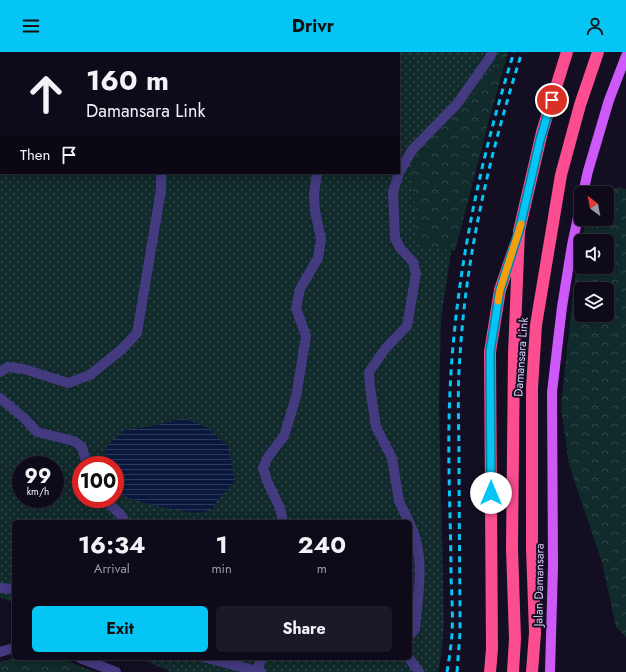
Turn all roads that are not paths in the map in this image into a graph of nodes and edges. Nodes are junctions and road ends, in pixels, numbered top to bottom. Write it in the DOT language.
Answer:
graph roads {
  1 [pos="492,52"];
  2 [pos="567,52"];
  3 [pos="598,52"];
  4 [pos="626,56"];
  5 [pos="400,171"];
  6 [pos="161,174"];
  7 [pos="318,174"];
  8 [pos="399,174"];
  9 [pos="585,186"];
  10 [pos="576,226"];
  11 [pos="519,231"];
  12 [pos="0,372"];
  13 [pos="0,398"];
  14 [pos="84,456"];
  15 [pos="114,508"];
  16 [pos="124,520"];
  17 [pos="283,520"];
  18 [pos="408,520"];
  19 [pos="412,527"];
  20 [pos="553,566"];
  21 [pos="0,588"];
  22 [pos="12,589"];
  23 [pos="412,632"];
  24 [pos="12,649"];
  25 [pos="0,652"];
  26 [pos="85,660"];
  27 [pos="215,660"];
  28 [pos="262,660"];
  29 [pos="410,660"];
  30 [pos="259,671"];
  31 [pos="116,672"];
  32 [pos="419,672"];
  33 [pos="490,672"];
  34 [pos="513,672"];
  35 [pos="532,672"];
  36 [pos="550,672"];
  37 [pos="555,672"];
  1 -- 5 [label="lane"];
  2 -- 11 [label="highway, Damansara Link"];
  3 -- 35 [label="highway, Damansara Link"];
  4 -- 9 [label="main road"];
  6 -- 12 [label="lane"];
  7 -- 17 [label="lane"];
  8 -- 18 [label="lane"];
  10 -- 20 [label="main road, Jalan Damansara"];
  11 -- 33 [label="highway"];
  11 -- 34 [label="highway, Damansara Link"];
  13 -- 14 [label="lane"];
  15 -- 16 [label="lane"];
  19 -- 23 [label="lane"];
  20 -- 36 [label="main road, Jalan Damansara"];
  20 -- 37 [label="main road"];
  21 -- 22 [label="lane"];
  24 -- 25 [label="lane"];
  26 -- 31 [label="lane"];
  27 -- 30 [label="lane"];
  28 -- 30 [label="lane"];
  29 -- 32 [label="lane"];
}
